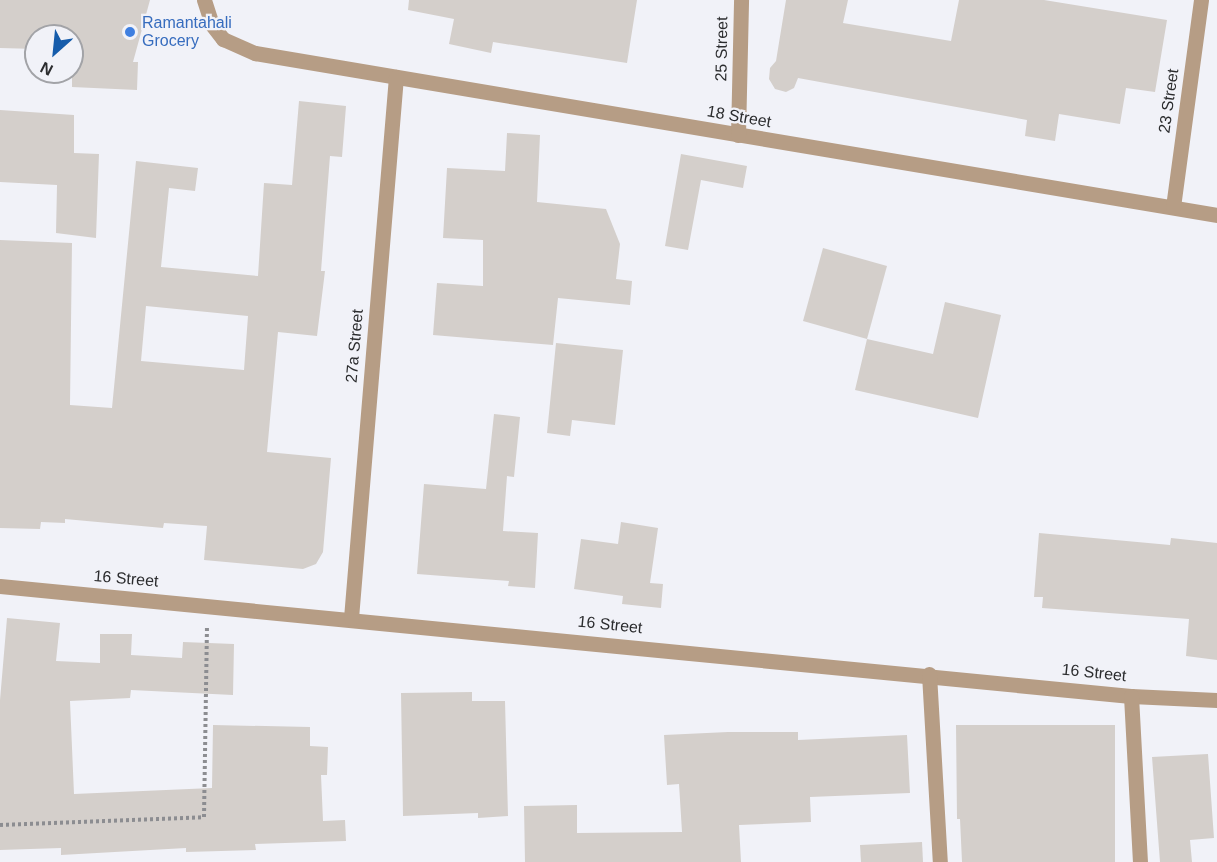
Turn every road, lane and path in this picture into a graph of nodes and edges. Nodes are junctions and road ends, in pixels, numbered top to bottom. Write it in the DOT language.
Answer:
graph roads {
  1 [pos="204,0"];
  2 [pos="741,0"];
  3 [pos="1201,0"];
  4 [pos="396,77"];
  5 [pos="738,135"];
  6 [pos="1173,207"];
  7 [pos="1217,215"];
  8 [pos="0,586"];
  9 [pos="208,605"];
  10 [pos="351,618"];
  11 [pos="929,674"];
  12 [pos="1131,696"];
  13 [pos="1217,700"];
  14 [pos="0,825"];
  15 [pos="940,862"];
  16 [pos="1140,862"];
  1 -- 4 [label="street, 18 Street"];
  2 -- 5 [label="street, 25 Street"];
  3 -- 6 [label="street, 23 Street"];
  4 -- 5 [label="street, 18 Street"];
  4 -- 10 [label="street, 27a Street"];
  5 -- 6 [label="street, 18 Street"];
  6 -- 7 [label="street, 18 Street"];
  8 -- 9 [label="street, 16 Street"];
  9 -- 10 [label="street, 16 Street"];
  9 -- 14 [label="path"];
  10 -- 11 [label="street, 16 Street"];
  11 -- 12 [label="street, 16 Street"];
  11 -- 15 [label="street"];
  12 -- 13 [label="street, 16 Street"];
  12 -- 16 [label="street"];
}
